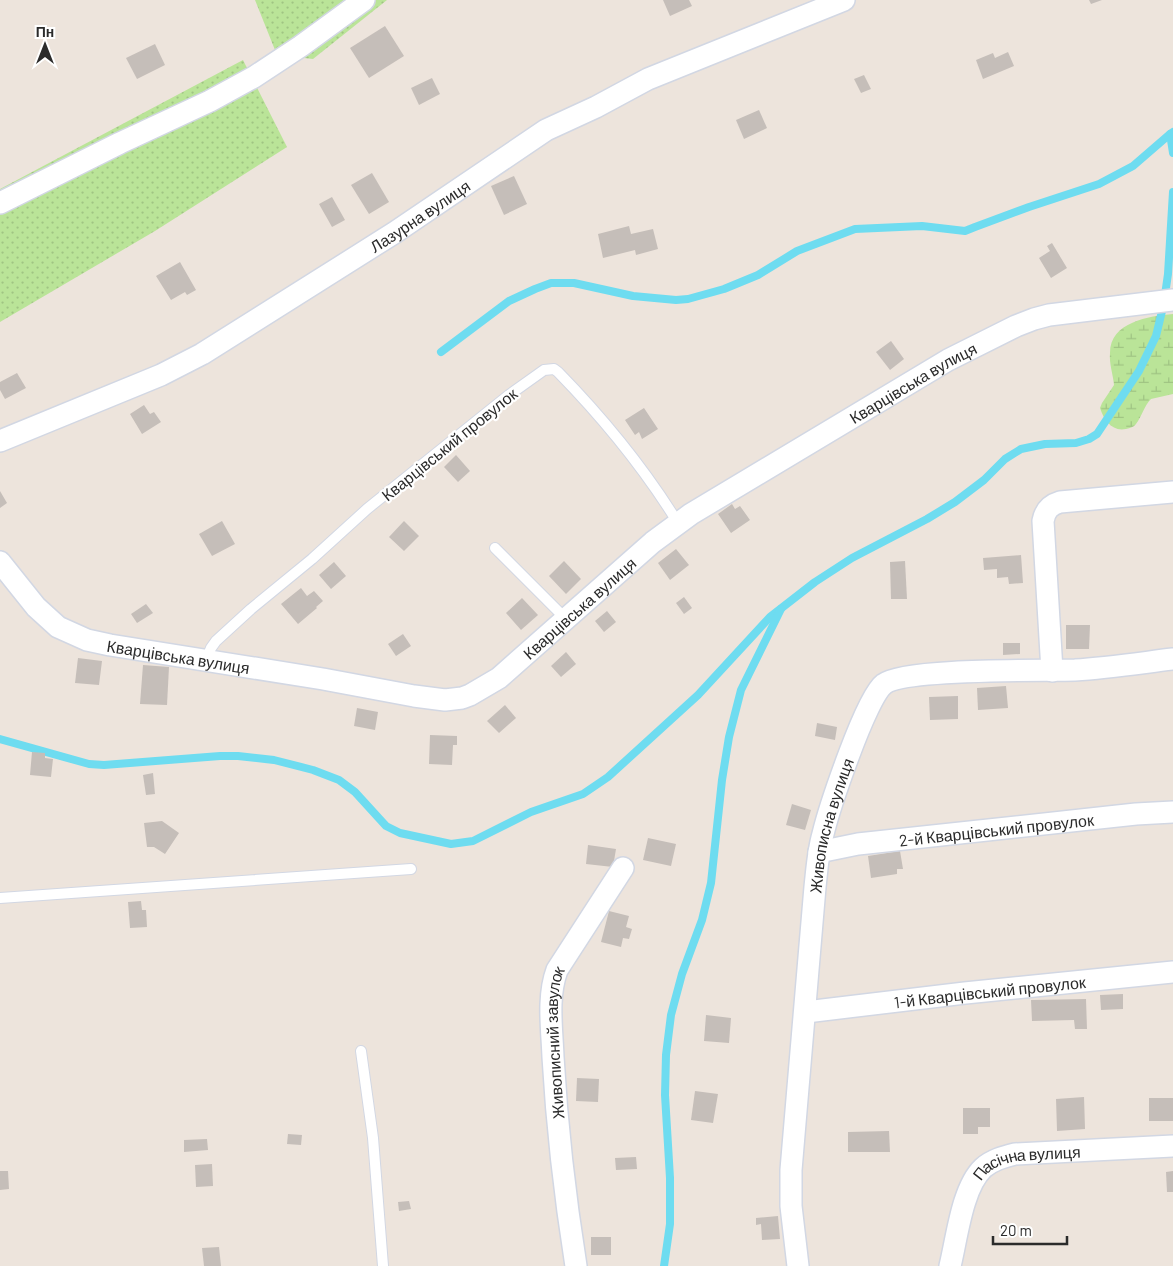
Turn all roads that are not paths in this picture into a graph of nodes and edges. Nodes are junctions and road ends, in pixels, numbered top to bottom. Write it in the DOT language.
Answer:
graph roads {
  1 [pos="364,0"];
  2 [pos="844,0"];
  3 [pos="0,203"];
  4 [pos="1173,300"];
  5 [pos="0,441"];
  6 [pos="1173,492"];
  7 [pos="678,523"];
  8 [pos="495,548"];
  9 [pos="0,562"];
  10 [pos="566,619"];
  11 [pos="1173,659"];
  12 [pos="204,662"];
  13 [pos="1052,671"];
  14 [pos="1173,812"];
  15 [pos="819,852"];
  16 [pos="623,868"];
  17 [pos="411,869"];
  18 [pos="0,898"];
  19 [pos="1173,972"];
  20 [pos="806,1012"];
  21 [pos="361,1051"];
  22 [pos="1173,1146"];
  23 [pos="383,1266"];
  24 [pos="576,1266"];
  25 [pos="798,1266"];
  26 [pos="950,1266"];
  1 -- 3 [label="street"];
  2 -- 5 [label="street, Лазурна вулиця"];
  4 -- 7 [label="street, Кварцівська вулиця"];
  6 -- 13 [label="street"];
  7 -- 10 [label="street, Кварцівська вулиця"];
  7 -- 12 [label="lane, Кварцівський провулок"];
  8 -- 10 [label="lane"];
  9 -- 12 [label="street, Кварцівська вулиця"];
  10 -- 12 [label="street, Кварцівська вулиця"];
  11 -- 13 [label="street, Живописна вулиця"];
  13 -- 15 [label="street, Живописна вулиця"];
  14 -- 15 [label="street, 2-й Кварцівський провулок"];
  15 -- 20 [label="street, Живописна вулиця"];
  16 -- 24 [label="street, Живописний завулок"];
  17 -- 18 [label="lane"];
  19 -- 20 [label="street, 1-й Кварцівський провулок"];
  20 -- 25 [label="street, Живописна вулиця"];
  21 -- 23 [label="lane"];
  22 -- 26 [label="street, Пасічна вулиця"];
}
